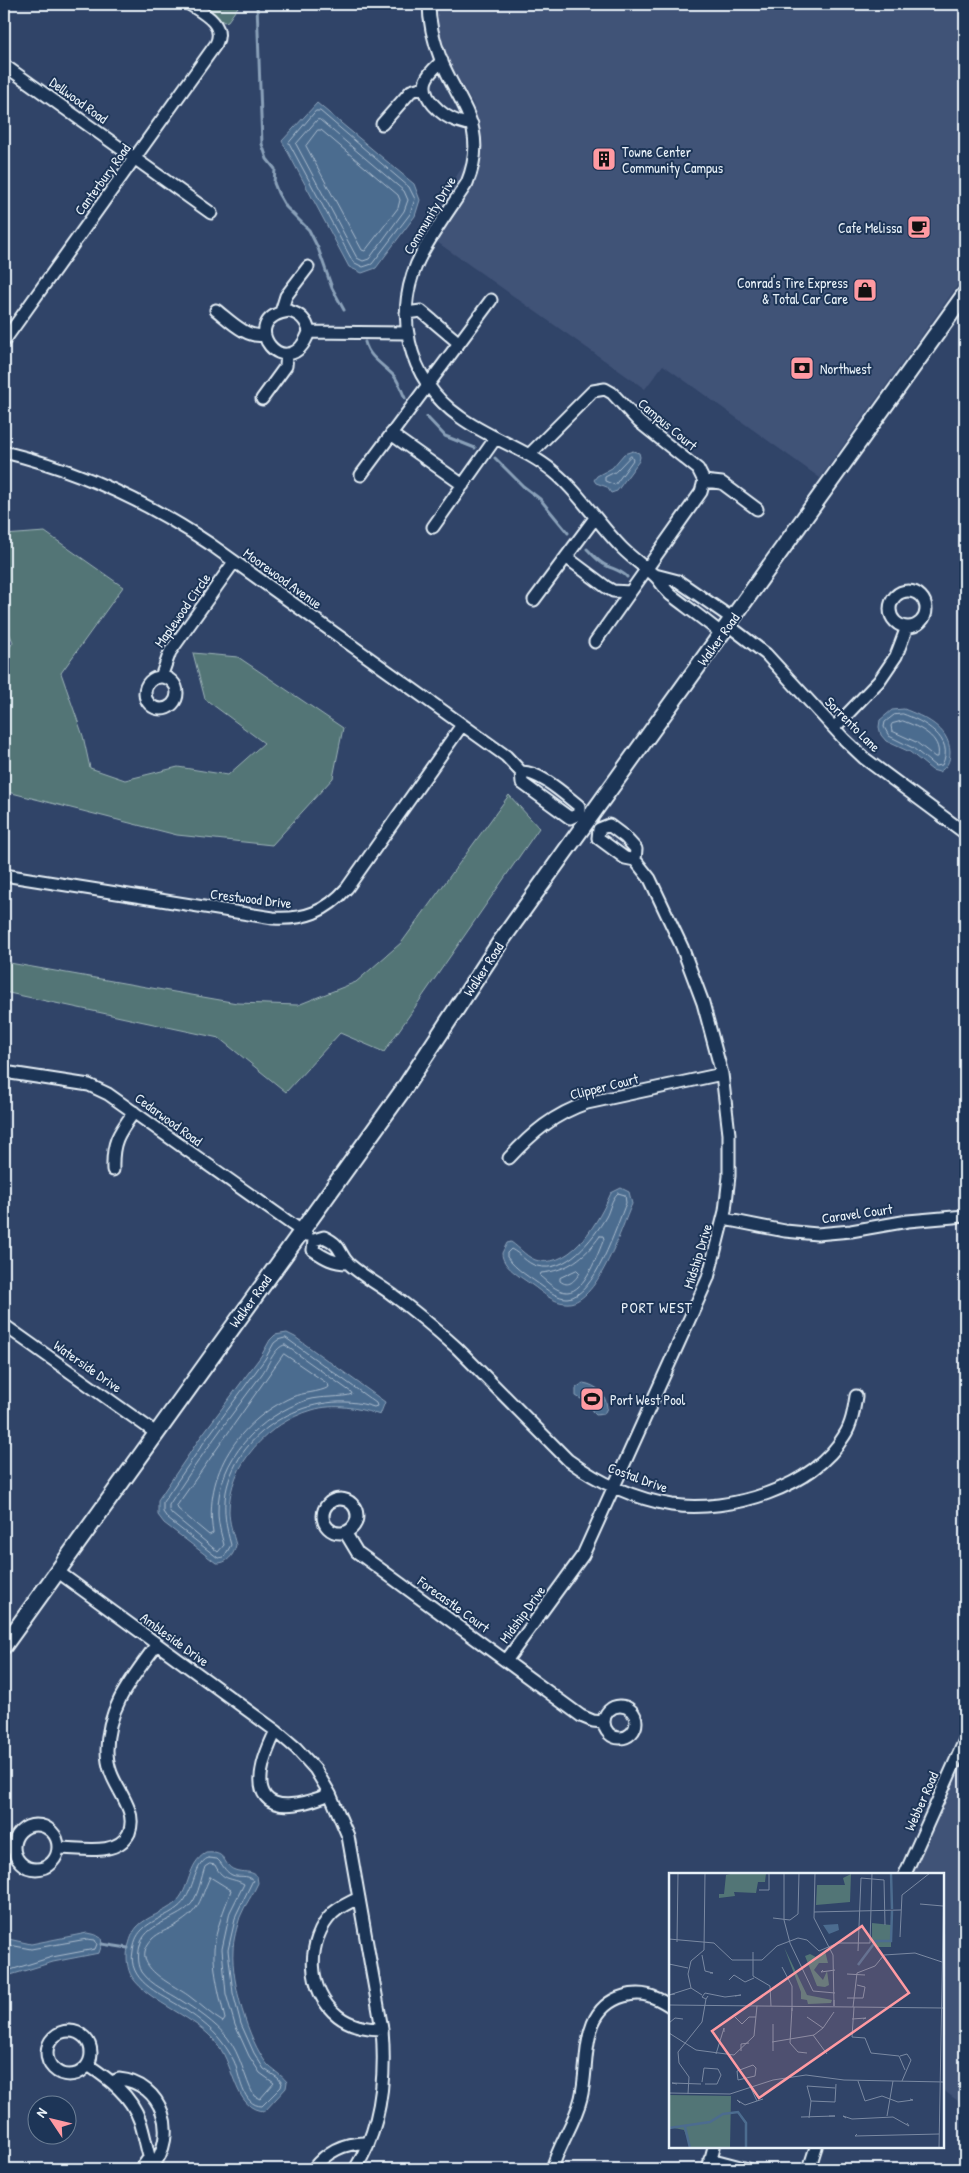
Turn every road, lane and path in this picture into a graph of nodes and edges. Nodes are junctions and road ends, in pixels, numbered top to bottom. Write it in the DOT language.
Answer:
graph roads {
  1 [pos="189,4"];
  2 [pos="429,4"];
  3 [pos="442,61"];
  4 [pos="4,65"];
  5 [pos="424,87"];
  6 [pos="382,124"];
  7 [pos="472,124"];
  8 [pos="135,158"];
  9 [pos="211,213"];
  10 [pos="308,267"];
  11 [pos="965,294"];
  12 [pos="491,300"];
  13 [pos="216,310"];
  14 [pos="281,312"];
  15 [pos="406,314"];
  16 [pos="309,332"];
  17 [pos="406,334"];
  18 [pos="264,336"];
  19 [pos="4,341"];
  20 [pos="459,343"];
  21 [pos="287,354"];
  22 [pos="427,385"];
  23 [pos="262,399"];
  24 [pos="391,434"];
  25 [pos="495,439"];
  26 [pos="4,452"];
  27 [pos="530,454"];
  28 [pos="361,476"];
  29 [pos="704,481"];
  30 [pos="462,485"];
  31 [pos="757,509"];
  32 [pos="595,518"];
  33 [pos="433,527"];
  34 [pos="566,557"];
  35 [pos="234,562"];
  36 [pos="651,572"];
  37 [pos="630,592"];
  38 [pos="534,600"];
  39 [pos="727,626"];
  40 [pos="906,627"];
  41 [pos="595,642"];
  42 [pos="161,677"];
  43 [pos="462,725"];
  44 [pos="834,728"];
  45 [pos="589,821"];
  46 [pos="965,832"];
  47 [pos="635,860"];
  48 [pos="4,875"];
  49 [pos="4,1072"];
  50 [pos="722,1074"];
  51 [pos="134,1112"];
  52 [pos="509,1158"];
  53 [pos="113,1170"];
  54 [pos="965,1216"];
  55 [pos="724,1219"];
  56 [pos="301,1230"];
  57 [pos="314,1240"];
  58 [pos="348,1263"];
  59 [pos="4,1324"];
  60 [pos="856,1396"];
  61 [pos="156,1433"];
  62 [pos="614,1487"];
  63 [pos="345,1532"];
  64 [pos="57,1571"];
  65 [pos="157,1644"];
  66 [pos="4,1646"];
  67 [pos="506,1661"];
  68 [pos="603,1722"];
  69 [pos="276,1731"];
  70 [pos="965,1740"];
  71 [pos="330,1794"];
  72 [pos="59,1848"];
  73 [pos="905,1873"];
  74 [pos="360,1898"];
  75 [pos="669,2005"];
  76 [pos="382,2029"];
  77 [pos="88,2065"];
  78 [pos="112,2082"];
  79 [pos="368,2143"];
  80 [pos="714,2148"];
  81 [pos="816,2148"];
  82 [pos="709,2164"];
  83 [pos="149,2166"];
  84 [pos="313,2169"];
  85 [pos="355,2169"];
  86 [pos="552,2169"];
  87 [pos="748,2169"];
  88 [pos="810,2169"];
  1 -- 8 [label="street, Canterbury Road"];
  2 -- 3 [label="street, Community Drive"];
  3 -- 5 [label="street"];
  3 -- 7 [label="street, Community Drive"];
  4 -- 8 [label="street, Dellwood Road"];
  5 -- 6 [label="street"];
  5 -- 7 [label="street"];
  7 -- 15 [label="street, Community Drive"];
  8 -- 9 [label="street, Dellwood Road"];
  8 -- 19 [label="street, Canterbury Road"];
  10 -- 14 [label="street"];
  11 -- 39 [label="street, Walker Road"];
  12 -- 20 [label="street"];
  13 -- 18 [label="street"];
  14 -- 16 [label="street"];
  14 -- 18 [label="street"];
  15 -- 17 [label="street, Community Drive"];
  15 -- 20 [label="street"];
  16 -- 17 [label="street"];
  16 -- 21 [label="street"];
  17 -- 22 [label="street, Community Drive"];
  18 -- 21 [label="street"];
  20 -- 22 [label="street"];
  21 -- 23 [label="street"];
  22 -- 24 [label="street"];
  22 -- 25 [label="street, Community Drive"];
  24 -- 28 [label="street"];
  24 -- 30 [label="street"];
  25 -- 27 [label="street, Community Drive"];
  25 -- 30 [label="street"];
  26 -- 35 [label="street, Moorewood Avenue"];
  27 -- 29 [label="street, Campus Court"];
  27 -- 32 [label="street, Community Drive"];
  29 -- 31 [label="street"];
  29 -- 36 [label="street"];
  30 -- 33 [label="street"];
  32 -- 34 [label="street"];
  32 -- 36 [label="street, Community Drive"];
  34 -- 37 [label="street"];
  34 -- 38 [label="street"];
  35 -- 42 [label="street, Maplewood Circle"];
  35 -- 43 [label="street, Moorewood Avenue"];
  36 -- 37 [label="street"];
  36 -- 39 [label="street, Community Drive"];
  36 -- 39 [label="street, Community Drive"];
  37 -- 41 [label="street"];
  39 -- 44 [label="street, Sorrento Lane"];
  39 -- 45 [label="street, Walker Road"];
  40 -- 44 [label="street"];
  43 -- 45 [label="street, Moorewood Avenue"];
  43 -- 48 [label="street, Crestwood Drive"];
  44 -- 46 [label="street, Sorrento Lane"];
  45 -- 47 [label="street, Midship Drive"];
  45 -- 47 [label="street, Midship Drive"];
  45 -- 56 [label="street, Walker Road"];
  47 -- 50 [label="street, Midship Drive"];
  49 -- 51 [label="street, Cedarwood Road"];
  50 -- 52 [label="street, Clipper Court"];
  50 -- 55 [label="street, Midship Drive"];
  51 -- 53 [label="street"];
  51 -- 56 [label="street, Cedarwood Road"];
  54 -- 55 [label="street, Caravel Court"];
  55 -- 62 [label="street, Midship Drive"];
  56 -- 57 [label="street, Costal Drive"];
  56 -- 61 [label="street, Walker Road"];
  57 -- 58 [label="street, Costal Drive"];
  57 -- 58 [label="street, Costal Drive"];
  58 -- 62 [label="street, Costal Drive"];
  59 -- 61 [label="street, Waterside Drive"];
  60 -- 62 [label="street, Costal Drive"];
  61 -- 64 [label="street, Walker Road"];
  62 -- 67 [label="street, Midship Drive"];
  63 -- 67 [label="street, Forecastle Court"];
  64 -- 65 [label="street, Ambleside Drive"];
  64 -- 66 [label="street, Walker Road"];
  65 -- 69 [label="street, Ambleside Drive"];
  65 -- 72 [label="street"];
  67 -- 68 [label="street, Forecastle Court"];
  69 -- 71 [label="street, Ambleside Drive"];
  69 -- 71 [label="street"];
  70 -- 73 [label="street, Webber Road"];
  71 -- 74 [label="street, Ambleside Drive"];
  74 -- 76 [label="street, Ambleside Drive"];
  74 -- 76 [label="street"];
  75 -- 86 [label="street"];
  76 -- 79 [label="street, Ambleside Drive"];
  77 -- 78 [label="street"];
  78 -- 83 [label="street"];
  78 -- 83 [label="street"];
  79 -- 84 [label="street"];
  79 -- 85 [label="street, Ambleside Drive"];
  80 -- 82 [label="street"];
  81 -- 88 [label="street"];
  82 -- 87 [label="street"];
}
